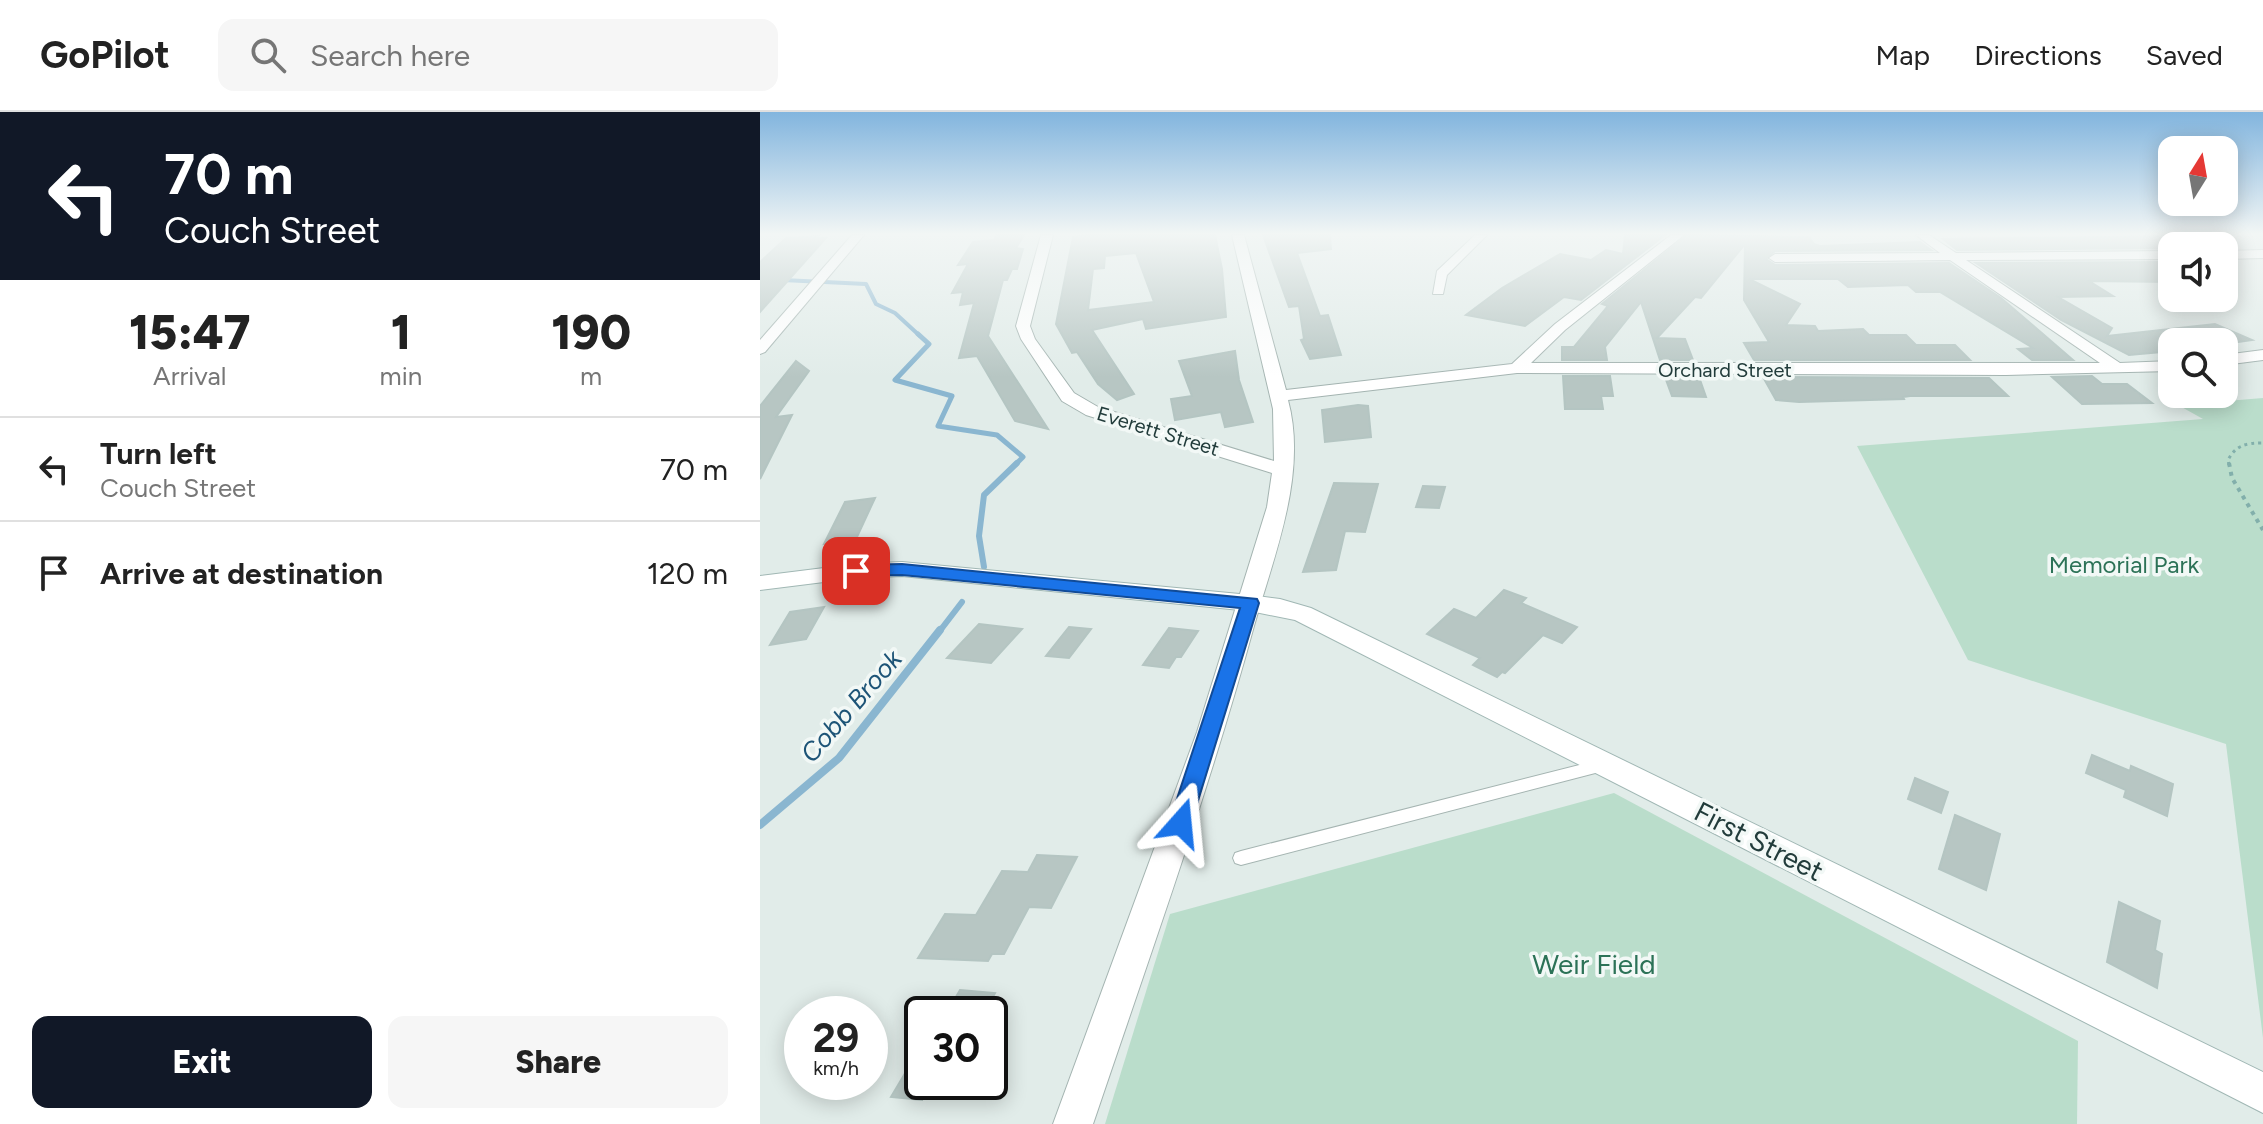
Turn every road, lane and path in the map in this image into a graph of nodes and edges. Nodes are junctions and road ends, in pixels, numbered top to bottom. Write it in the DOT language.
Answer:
graph roads {
  1 [pos="819,282"];
  2 [pos="1035,282"];
  3 [pos="1250,282"];
  4 [pos="1440,282"];
  5 [pos="1617,282"];
  6 [pos="1992,282"];
  7 [pos="1438,291"];
  8 [pos="760,349"];
  9 [pos="2263,355"];
  10 [pos="2238,358"];
  11 [pos="2158,367"];
  12 [pos="1517,368"];
  13 [pos="2119,369"];
  14 [pos="1280,396"];
  15 [pos="2263,443"];
  16 [pos="1283,470"];
  17 [pos="2263,530"];
  18 [pos="760,583"];
  19 [pos="1250,603"];
  20 [pos="1606,765"];
  21 [pos="1241,858"];
  22 [pos="2263,1093"];
  23 [pos="1073,1124"];
  1 -- 8 [label="street"];
  2 -- 16 [label="street, Everett Street"];
  3 -- 14 [label="street"];
  4 -- 7 [label="street"];
  5 -- 12 [label="street"];
  6 -- 13 [label="street"];
  9 -- 10 [label="street"];
  11 -- 13 [label="street, Orchard Street"];
  12 -- 13 [label="street, Orchard Street"];
  12 -- 14 [label="street, Orchard Street"];
  14 -- 16 [label="street"];
  15 -- 17 [label="path"];
  16 -- 19 [label="street"];
  18 -- 19 [label="street, First Street"];
  19 -- 20 [label="street, First Street"];
  19 -- 23 [label="street"];
  20 -- 21 [label="lane"];
  20 -- 22 [label="street, First Street"];
}
